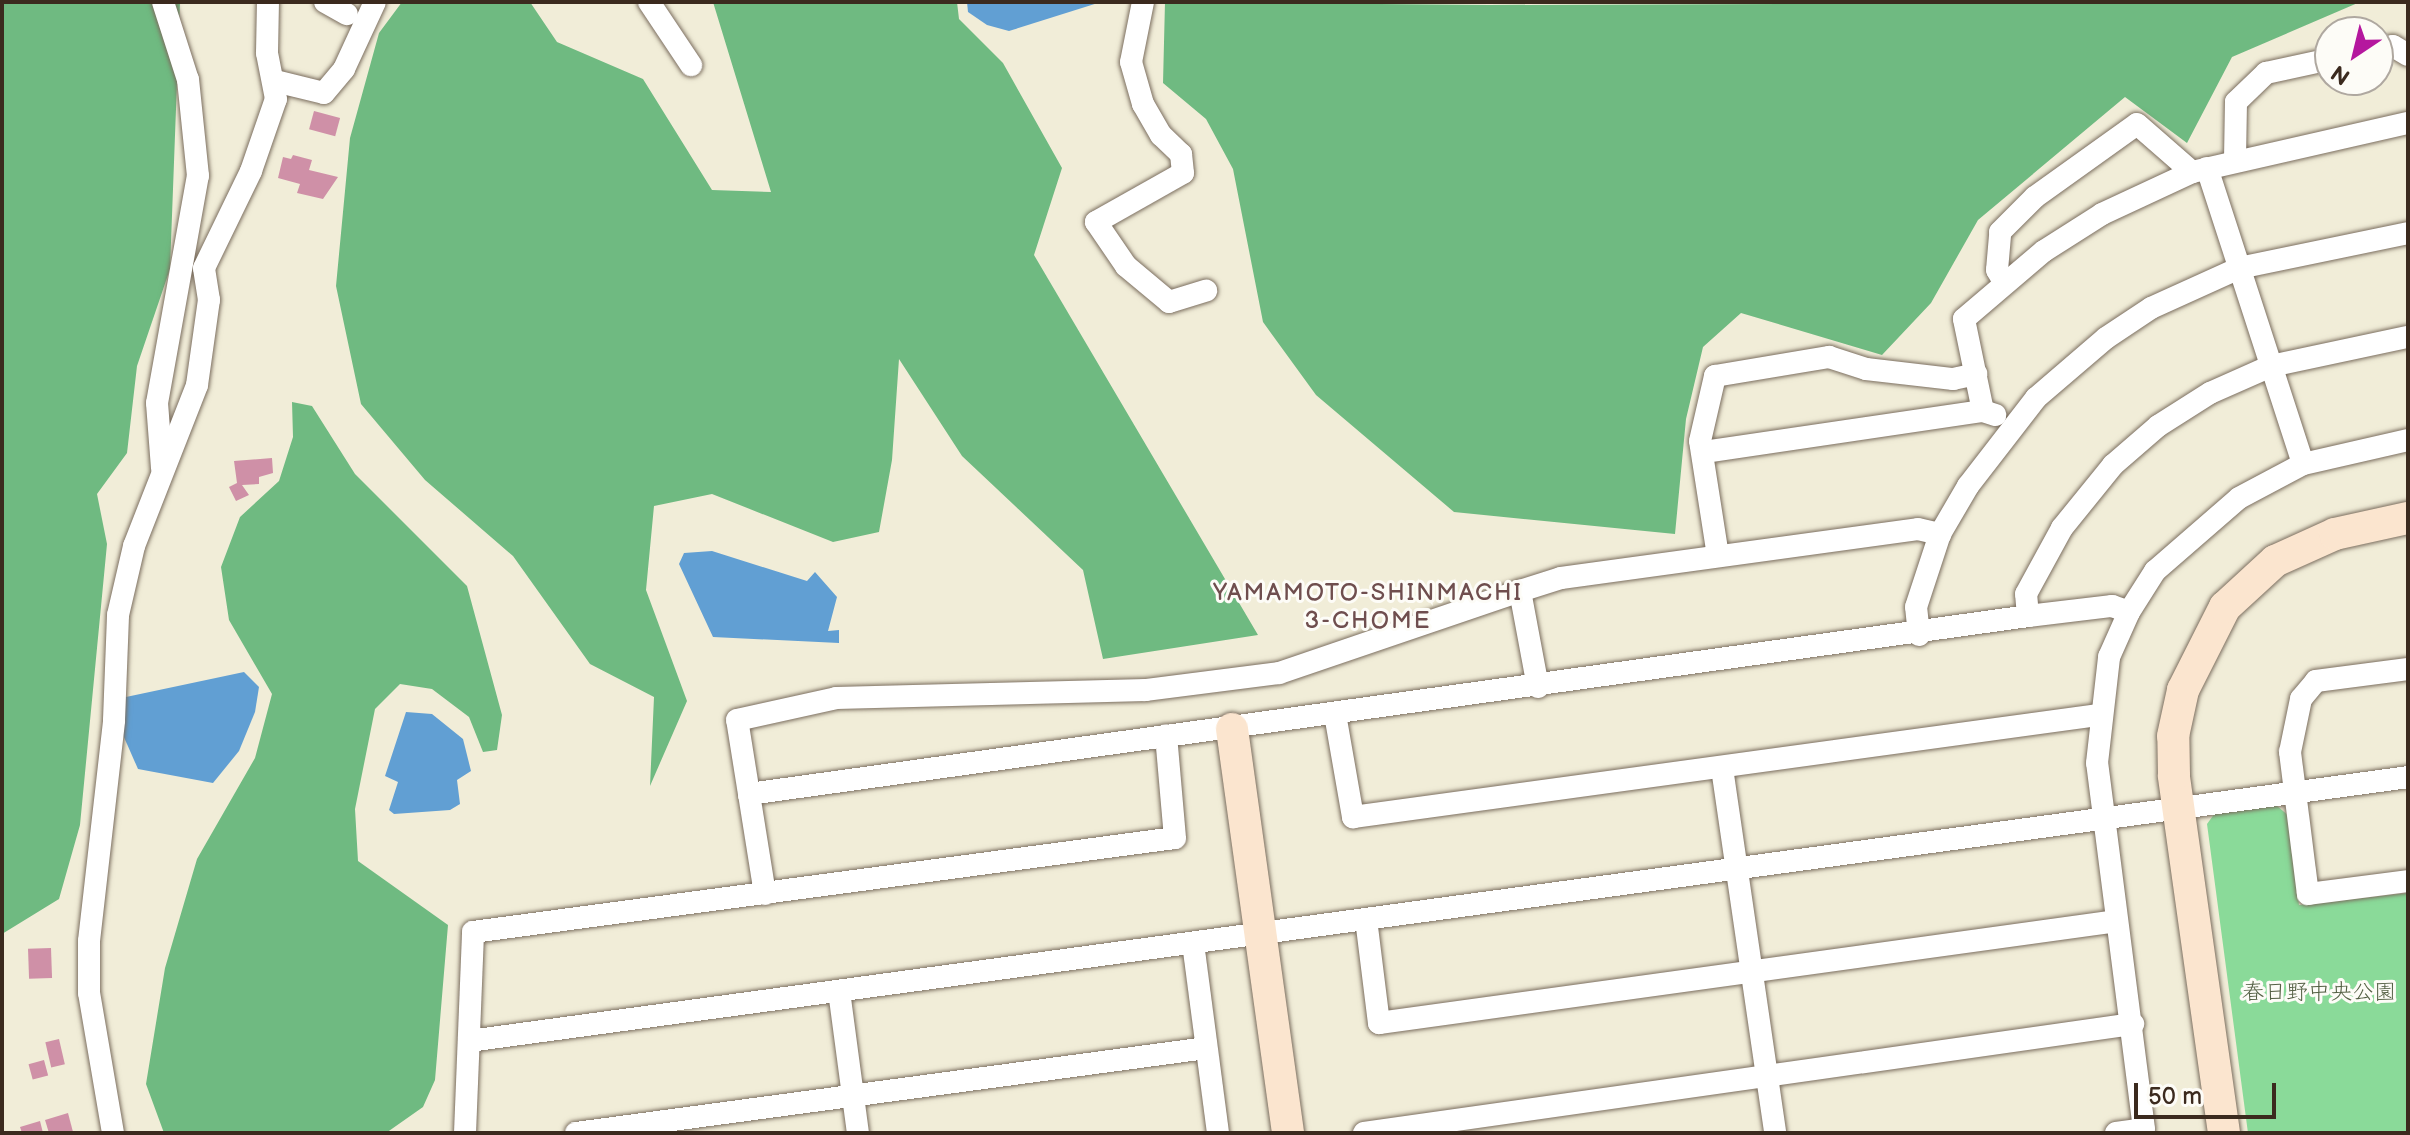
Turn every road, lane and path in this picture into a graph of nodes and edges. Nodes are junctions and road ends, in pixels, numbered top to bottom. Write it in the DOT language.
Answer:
graph roads {
  1 [pos="163,2"];
  2 [pos="268,2"];
  3 [pos="325,2"];
  4 [pos="375,2"];
  5 [pos="649,2"];
  6 [pos="1143,2"];
  7 [pos="347,14"];
  8 [pos="2314,62"];
  9 [pos="691,65"];
  10 [pos="275,81"];
  11 [pos="2408,123"];
  12 [pos="2235,159"];
  13 [pos="2199,170"];
  14 [pos="2408,233"];
  15 [pos="2239,268"];
  16 [pos="2004,282"];
  17 [pos="1206,291"];
  18 [pos="2408,337"];
  19 [pos="2271,366"];
  20 [pos="1976,374"];
  21 [pos="1983,411"];
  22 [pos="2014,423"];
  23 [pos="2408,440"];
  24 [pos="1704,452"];
  25 [pos="2303,464"];
  26 [pos="163,474"];
  27 [pos="2408,518"];
  28 [pos="1940,534"];
  29 [pos="1718,556"];
  30 [pos="1520,591"];
  31 [pos="2129,612"];
  32 [pos="2028,616"];
  33 [pos="1919,635"];
  34 [pos="2408,669"];
  35 [pos="1538,687"];
  36 [pos="1335,714"];
  37 [pos="2099,715"];
  38 [pos="1232,729"];
  39 [pos="1166,735"];
  40 [pos="1722,768"];
  41 [pos="2408,777"];
  42 [pos="2296,792"];
  43 [pos="749,794"];
  44 [pos="2180,809"];
  45 [pos="2104,819"];
  46 [pos="1736,870"];
  47 [pos="2408,881"];
  48 [pos="765,894"];
  49 [pos="1366,919"];
  50 [pos="2117,921"];
  51 [pos="1260,935"];
  52 [pos="1193,943"];
  53 [pos="1751,972"];
  54 [pos="839,991"];
  55 [pos="2133,1024"];
  56 [pos="469,1041"];
  57 [pos="1206,1048"];
  58 [pos="1765,1077"];
  59 [pos="853,1094"];
  60 [pos="1394,1131"];
  61 [pos="113,1133"];
  62 [pos="465,1133"];
  63 [pos="576,1133"];
  64 [pos="858,1133"];
  65 [pos="1218,1133"];
  66 [pos="1288,1133"];
  67 [pos="1364,1133"];
  68 [pos="1775,1133"];
  69 [pos="2116,1133"];
  70 [pos="2224,1133"];
  1 -- 26 [label="street"];
  2 -- 10 [label="street"];
  3 -- 7 [label="street"];
  4 -- 10 [label="street"];
  5 -- 9 [label="street"];
  6 -- 17 [label="street"];
  8 -- 12 [label="street"];
  10 -- 26 [label="street"];
  11 -- 12 [label="street"];
  12 -- 13 [label="street"];
  13 -- 15 [label="street"];
  13 -- 16 [label="street"];
  13 -- 16 [label="street"];
  14 -- 15 [label="street"];
  15 -- 19 [label="street"];
  15 -- 22 [label="street"];
  16 -- 20 [label="street"];
  18 -- 19 [label="street"];
  19 -- 25 [label="street"];
  19 -- 32 [label="street"];
  20 -- 21 [label="street"];
  20 -- 24 [label="street"];
  21 -- 22 [label="street"];
  21 -- 24 [label="street"];
  22 -- 28 [label="street"];
  23 -- 25 [label="street"];
  24 -- 29 [label="street"];
  25 -- 31 [label="street"];
  26 -- 61 [label="street"];
  27 -- 44 [label="street"];
  28 -- 29 [label="street"];
  28 -- 33 [label="street"];
  29 -- 30 [label="street"];
  30 -- 35 [label="street"];
  30 -- 43 [label="street"];
  31 -- 32 [label="street"];
  31 -- 37 [label="street"];
  32 -- 33 [label="street"];
  33 -- 35 [label="street"];
  34 -- 42 [label="street"];
  35 -- 36 [label="street"];
  36 -- 38 [label="street"];
  36 -- 40 [label="street"];
  37 -- 40 [label="street"];
  37 -- 45 [label="street"];
  38 -- 39 [label="street"];
  38 -- 51 [label="street"];
  39 -- 43 [label="street"];
  39 -- 48 [label="street"];
  40 -- 46 [label="street"];
  41 -- 42 [label="street"];
  42 -- 44 [label="street"];
  42 -- 47 [label="street"];
  43 -- 48 [label="street"];
  44 -- 45 [label="street"];
  44 -- 70 [label="street"];
  45 -- 46 [label="street"];
  45 -- 50 [label="street"];
  46 -- 49 [label="street"];
  46 -- 53 [label="street"];
  48 -- 56 [label="street"];
  49 -- 51 [label="street"];
  49 -- 53 [label="street"];
  50 -- 53 [label="street"];
  50 -- 55 [label="street"];
  51 -- 52 [label="street"];
  51 -- 66 [label="street"];
  52 -- 54 [label="street"];
  52 -- 57 [label="street"];
  53 -- 58 [label="street"];
  54 -- 56 [label="street"];
  54 -- 59 [label="street"];
  55 -- 58 [label="street"];
  55 -- 69 [label="street"];
  56 -- 62 [label="street"];
  57 -- 59 [label="street"];
  57 -- 65 [label="street"];
  58 -- 60 [label="street"];
  58 -- 68 [label="street"];
  59 -- 63 [label="street"];
  59 -- 64 [label="street"];
  60 -- 67 [label="street"];
}
